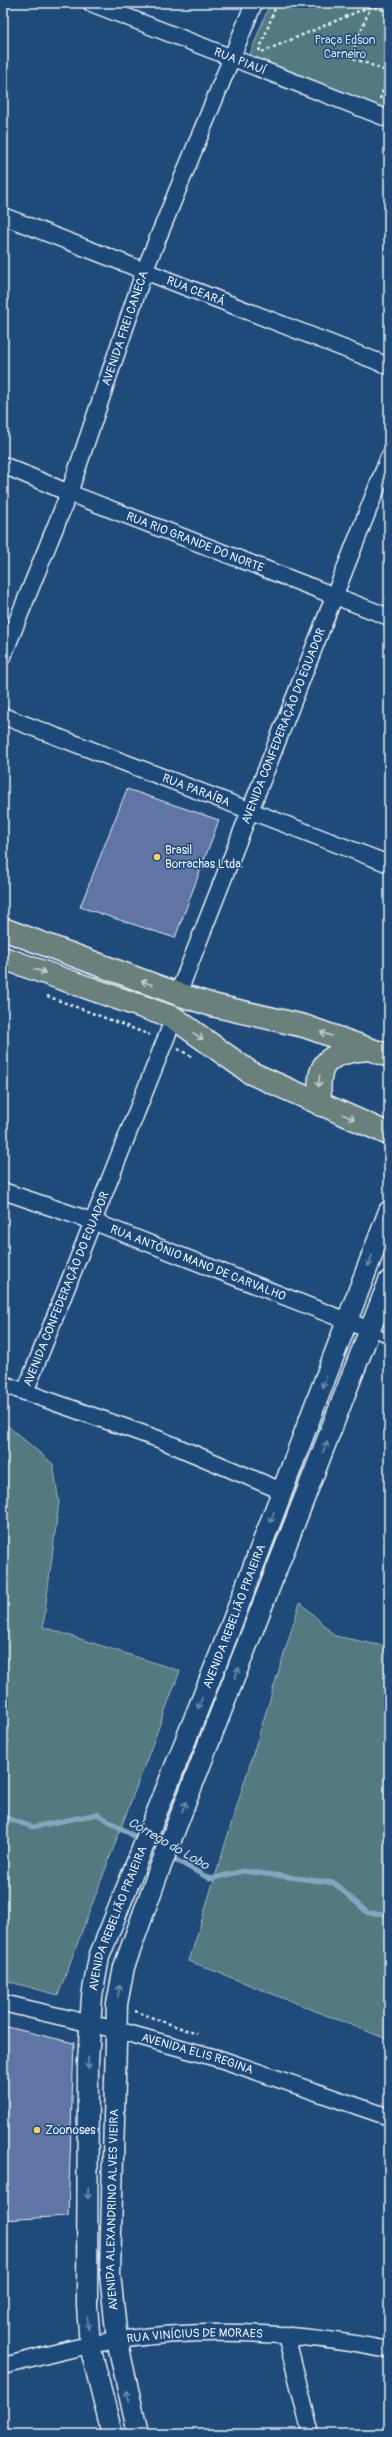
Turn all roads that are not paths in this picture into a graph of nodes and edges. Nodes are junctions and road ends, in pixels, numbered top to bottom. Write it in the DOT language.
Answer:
graph roads {
  1 [pos="91,3"];
  2 [pos="254,3"];
  3 [pos="232,58"];
  4 [pos="389,119"];
  5 [pos="3,216"];
  6 [pos="144,272"];
  7 [pos="389,366"];
  8 [pos="389,457"];
  9 [pos="3,465"];
  10 [pos="69,493"];
  11 [pos="333,596"];
  12 [pos="389,617"];
  13 [pos="3,656"];
  14 [pos="3,716"];
  15 [pos="252,811"];
  16 [pos="389,864"];
  17 [pos="3,930"];
  18 [pos="3,958"];
  19 [pos="178,994"];
  20 [pos="174,1018"];
  21 [pos="379,1052"];
  22 [pos="321,1105"];
  23 [pos="389,1134"];
  24 [pos="3,1190"];
  25 [pos="389,1211"];
  26 [pos="92,1221"];
  27 [pos="389,1281"];
  28 [pos="347,1321"];
  29 [pos="370,1330"];
  30 [pos="389,1339"];
  31 [pos="3,1384"];
  32 [pos="25,1392"];
  33 [pos="291,1469"];
  34 [pos="313,1477"];
  35 [pos="282,1492"];
  36 [pos="3,2003"];
  37 [pos="89,2024"];
  38 [pos="117,2030"];
  39 [pos="88,2096"];
  40 [pos="115,2096"];
  41 [pos="389,2117"];
  42 [pos="286,2335"];
  43 [pos="117,2340"];
  44 [pos="90,2346"];
  45 [pos="389,2350"];
  46 [pos="3,2366"];
  47 [pos="112,2434"];
  48 [pos="138,2434"];
  49 [pos="311,2434"];
  1 -- 3 [label="street, RUA PIAUÍ"];
  2 -- 3 [label="street, AVENIDA FREI CANECA"];
  3 -- 4 [label="street, RUA PIAUÍ"];
  3 -- 6 [label="street, AVENIDA FREI CANECA"];
  5 -- 6 [label="street, RUA CEARÁ"];
  6 -- 7 [label="street, RUA CEARÁ"];
  6 -- 10 [label="street, AVENIDA FREI CANECA"];
  8 -- 11 [label="street, AVENIDA CONFEDERAÇÃO DO EQUADOR"];
  9 -- 10 [label="street, RUA RIO GRANDE DO NORTE"];
  10 -- 11 [label="street, RUA RIO GRANDE DO NORTE"];
  10 -- 13 [label="street, AVENIDA FREI CANECA"];
  11 -- 12 [label="street, RUA RIO GRANDE DO NORTE"];
  11 -- 15 [label="street, AVENIDA CONFEDERAÇÃO DO EQUADOR"];
  14 -- 15 [label="street, RUA PARAÍBA"];
  15 -- 16 [label="street, RUA PARAÍBA"];
  15 -- 19 [label="street, AVENIDA CONFEDERAÇÃO DO EQUADOR"];
  19 -- 17 [label="main road, one-way"];
  18 -- 20 [label="main road, one-way"];
  21 -- 19 [label="main road, one-way"];
  20 -- 22 [label="main road, one-way"];
  20 -- 26 [label="street, AVENIDA CONFEDERAÇÃO DO EQUADOR"];
  21 -- 22 [label="main road, one-way"];
  22 -- 23 [label="main road, one-way"];
  24 -- 26 [label="street, RUA ANTÔNIO MANO DE CARVALHO"];
  25 -- 28 [label="street, AVENIDA REBELIÃO PRAIEIRA, one-way"];
  26 -- 28 [label="street, RUA ANTÔNIO MANO DE CARVALHO"];
  26 -- 32 [label="street, AVENIDA CONFEDERAÇÃO DO EQUADOR"];
  27 -- 29 [label="street, AVENIDA REBELIÃO PRAIEIRA"];
  28 -- 29 [label="street, RUA ANTÔNIO MANO DE CARVALHO"];
  28 -- 33 [label="street, AVENIDA REBELIÃO PRAIEIRA, one-way"];
  29 -- 30 [label="lane"];
  34 -- 29 [label="street, AVENIDA REBELIÃO PRAIEIRA, one-way"];
  31 -- 32 [label="street"];
  32 -- 35 [label="street, AVENIDA CONFEDERAÇÃO DO EQUADOR"];
  33 -- 34 [label="street"];
  33 -- 35 [label="street, AVENIDA REBELIÃO PRAIEIRA"];
  38 -- 34 [label="street, AVENIDA REBELIÃO PRAIEIRA, one-way"];
  35 -- 37 [label="street, AVENIDA REBELIÃO PRAIEIRA, one-way"];
  36 -- 37 [label="street, AVENIDA ELIS REGINA"];
  37 -- 38 [label="street, AVENIDA ELIS REGINA"];
  37 -- 39 [label="street, AVENIDA ALEXANDRINO ALVES VIEIRA, one-way"];
  38 -- 40 [label="street, AVENIDA ALEXANDRINO ALVES VIEIRA"];
  38 -- 41 [label="street, AVENIDA ELIS REGINA"];
  39 -- 40 [label="street"];
  39 -- 44 [label="street, AVENIDA ALEXANDRINO ALVES VIEIRA, one-way"];
  40 -- 43 [label="street, AVENIDA ALEXANDRINO ALVES VIEIRA"];
  42 -- 43 [label="street, RUA VINÍCIUS DE MORAES"];
  42 -- 45 [label="street, RUA VINÍCIUS DE MORAES"];
  42 -- 49 [label="street"];
  43 -- 44 [label="street, RUA VINÍCIUS DE MORAES"];
  48 -- 43 [label="street, AVENIDA ALEXANDRINO ALVES VIEIRA, one-way"];
  44 -- 46 [label="street, RUA VINÍCIUS DE MORAES"];
  44 -- 47 [label="street, AVENIDA ALEXANDRINO ALVES VIEIRA"];
}
